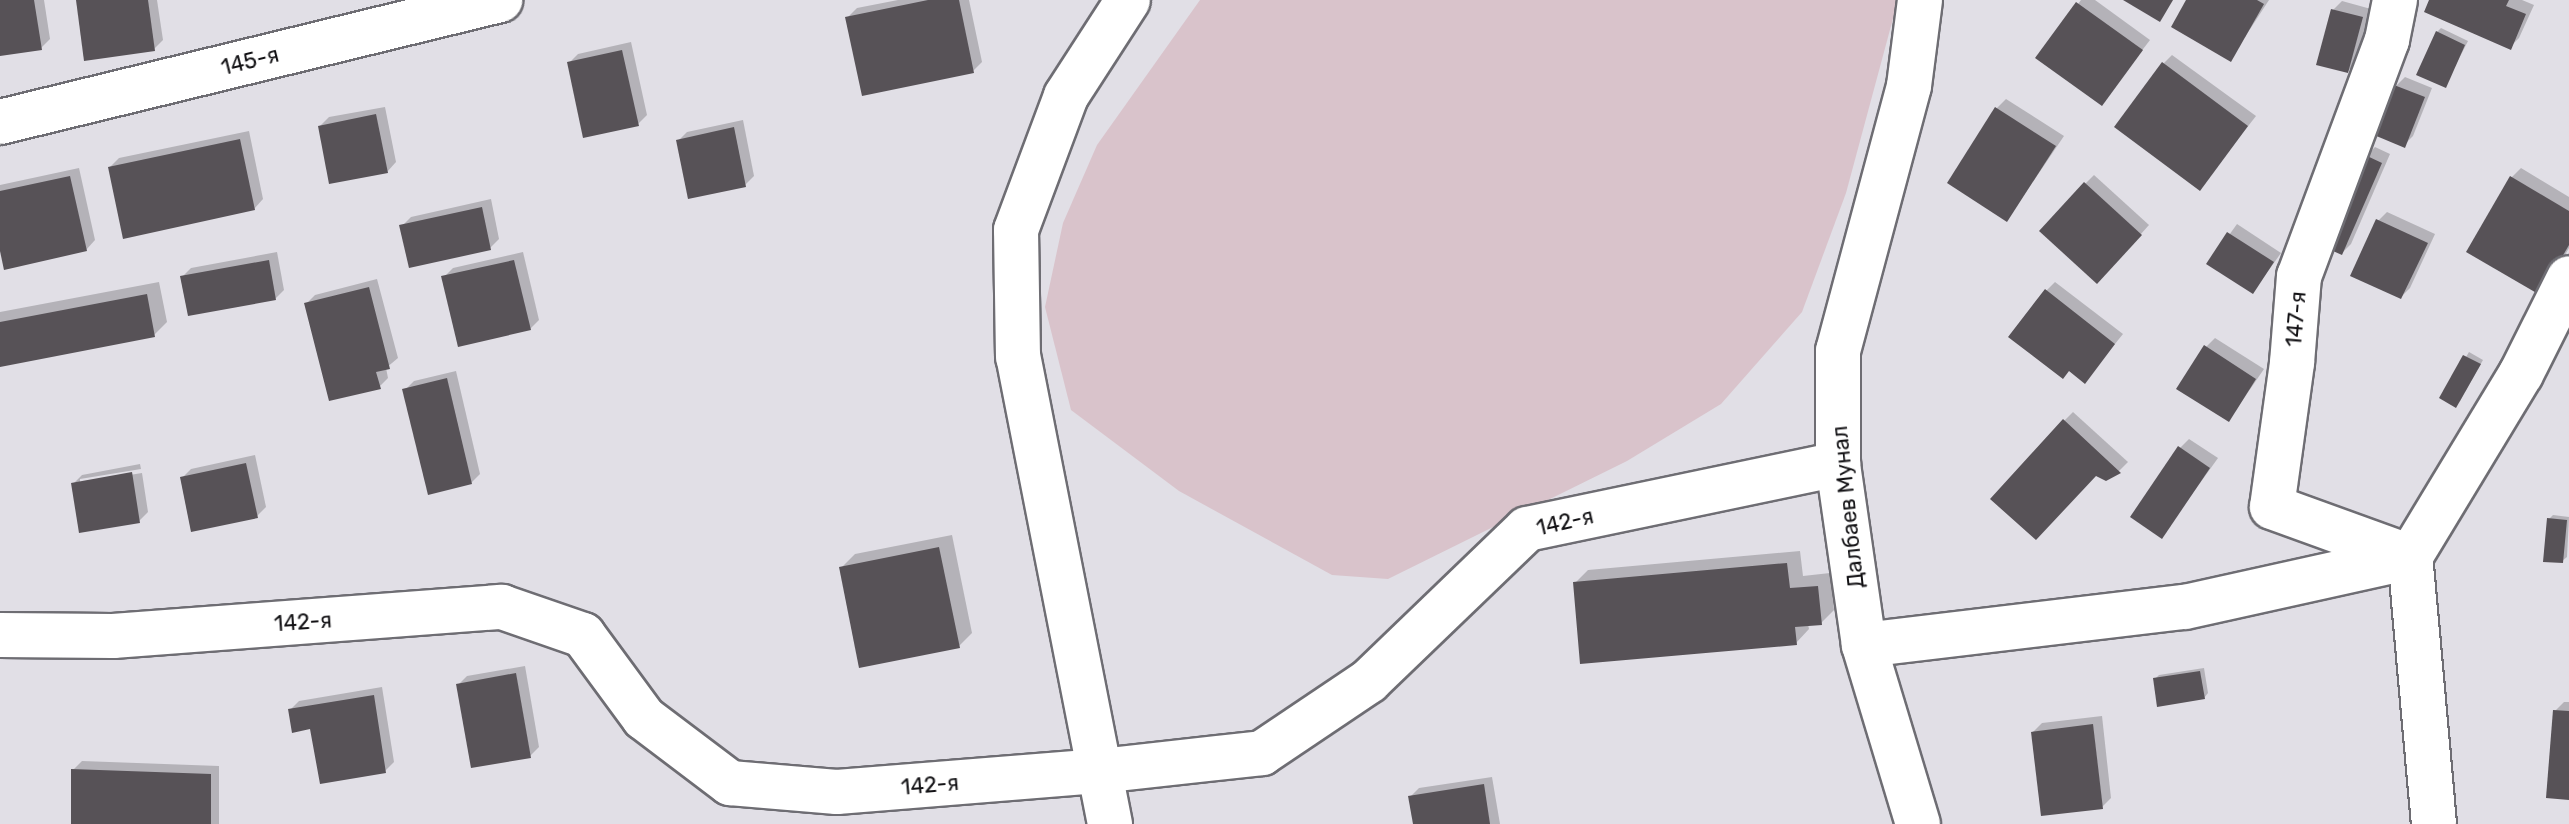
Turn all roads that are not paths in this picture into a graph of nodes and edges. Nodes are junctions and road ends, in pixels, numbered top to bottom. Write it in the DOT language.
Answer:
graph roads {
  1 [pos="500,0"];
  2 [pos="1128,0"];
  3 [pos="1920,0"];
  4 [pos="2395,0"];
  5 [pos="0,122"];
  6 [pos="2569,278"];
  7 [pos="1838,464"];
  8 [pos="2410,557"];
  9 [pos="0,635"];
  10 [pos="1864,645"];
  11 [pos="1100,771"];
  12 [pos="1110,824"];
  13 [pos="1918,824"];
  14 [pos="2434,824"];
  1 -- 5 [label="street, 145-я"];
  2 -- 11 [label="street"];
  3 -- 7 [label="street, Далбаев Мунал"];
  4 -- 8 [label="street, 147-я"];
  6 -- 8 [label="street"];
  7 -- 10 [label="street, Далбаев Мунал"];
  7 -- 11 [label="street, 142-я"];
  8 -- 10 [label="street"];
  8 -- 14 [label="street"];
  9 -- 11 [label="street, 142-я"];
  10 -- 13 [label="street, Далбаев Мунал"];
  11 -- 12 [label="street"];
}
